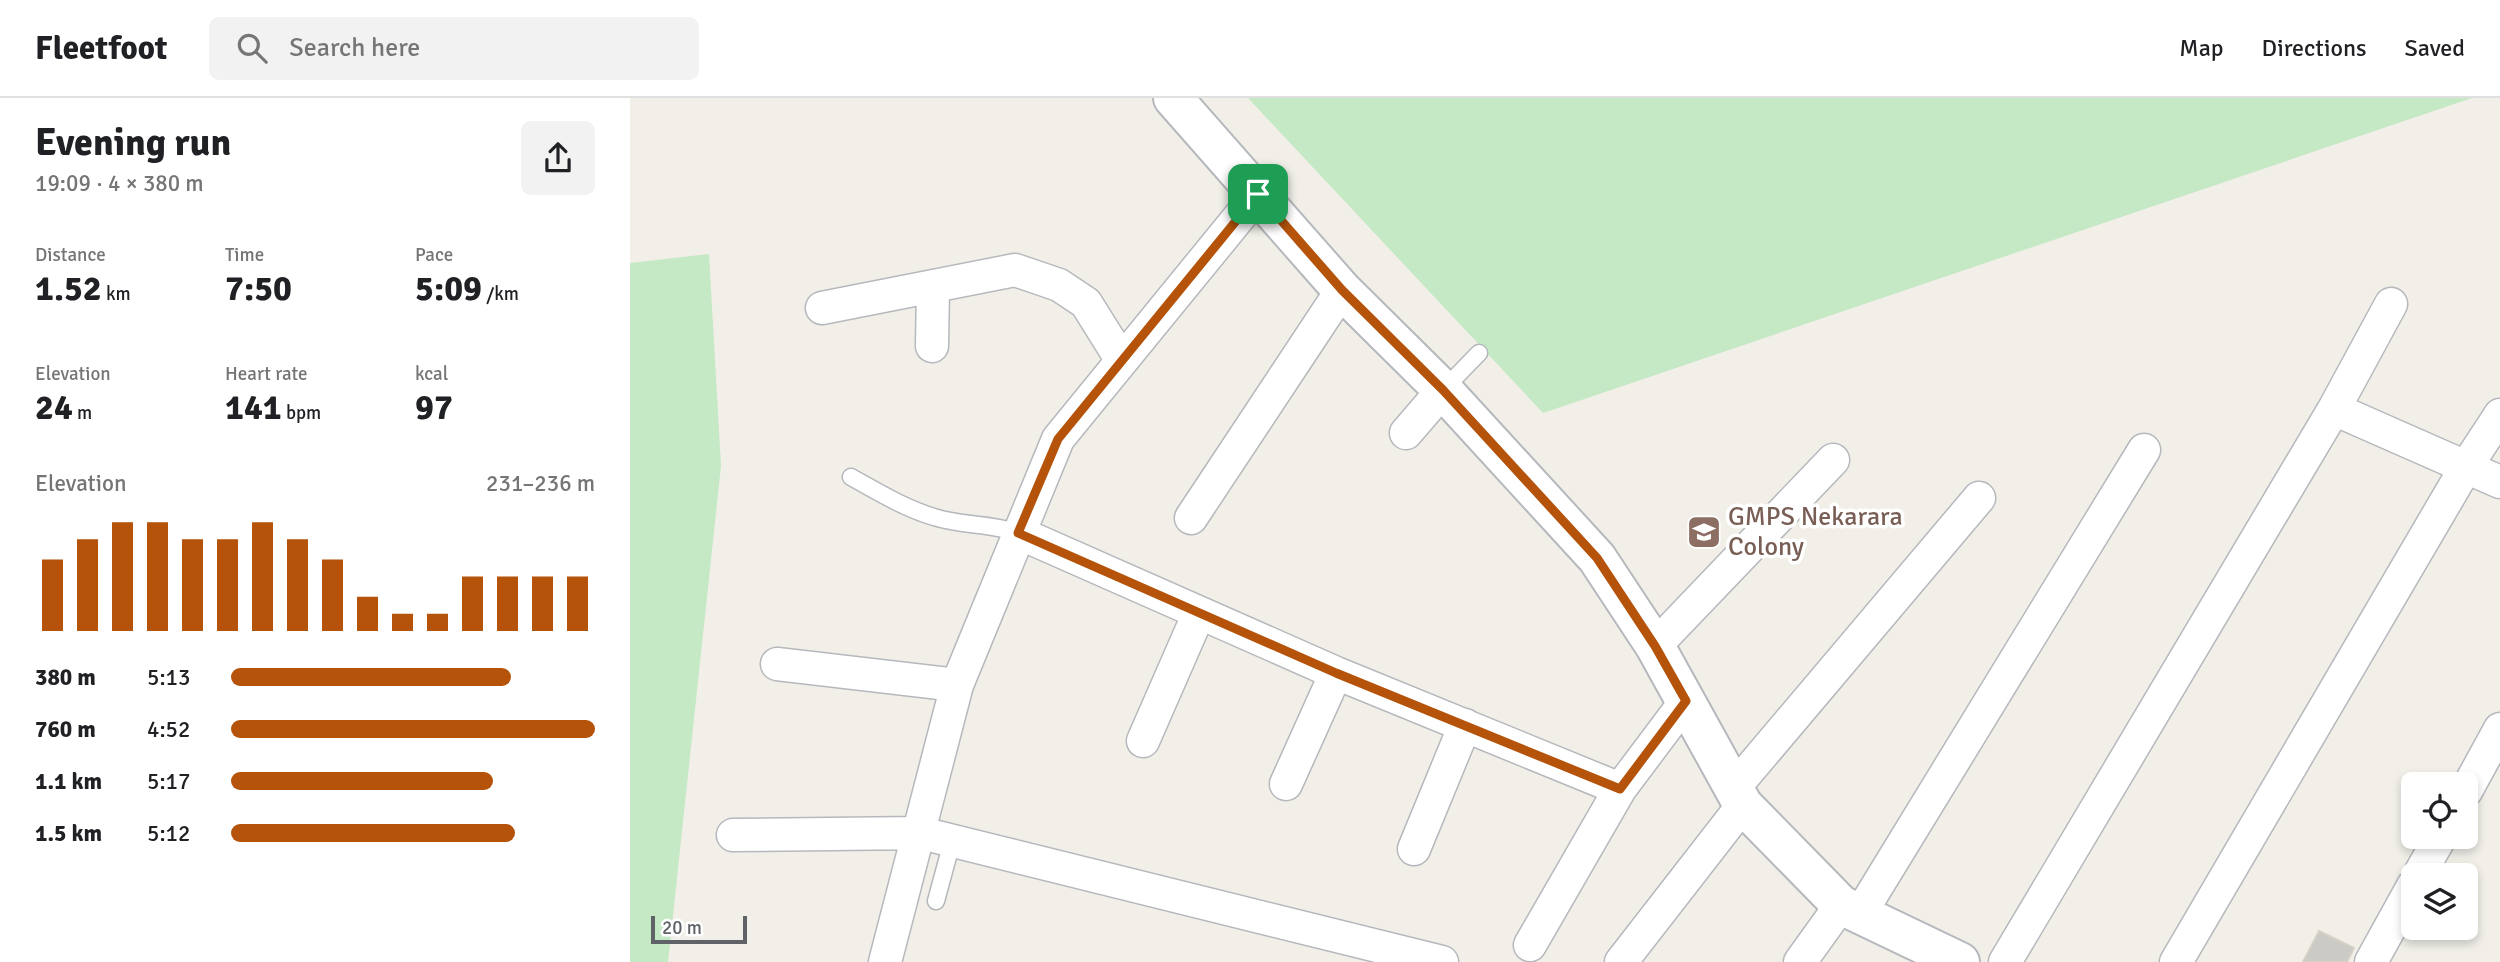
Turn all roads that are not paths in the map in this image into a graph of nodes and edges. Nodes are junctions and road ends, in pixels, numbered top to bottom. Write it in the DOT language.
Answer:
graph roads {
  1 [pos="1173,98"];
  2 [pos="1258,194"];
  3 [pos="933,286"];
  4 [pos="1342,290"];
  5 [pos="2391,304"];
  6 [pos="822,308"];
  7 [pos="932,346"];
  8 [pos="1479,353"];
  9 [pos="1121,359"];
  10 [pos="1443,390"];
  11 [pos="2334,409"];
  12 [pos="2500,415"];
  13 [pos="1406,433"];
  14 [pos="2144,450"];
  15 [pos="1833,460"];
  16 [pos="2466,467"];
  17 [pos="851,477"];
  18 [pos="2500,482"];
  19 [pos="1979,498"];
  20 [pos="1191,518"];
  21 [pos="1018,533"];
  22 [pos="1199,613"];
  23 [pos="1655,646"];
  24 [pos="777,664"];
  25 [pos="1336,673"];
  26 [pos="957,685"];
  27 [pos="1686,701"];
  28 [pos="1465,726"];
  29 [pos="2500,729"];
  30 [pos="1143,741"];
  31 [pos="2476,772"];
  32 [pos="1286,784"];
  33 [pos="1620,789"];
  34 [pos="1738,797"];
  35 [pos="921,833"];
  36 [pos="733,835"];
  37 [pos="952,842"];
  38 [pos="1414,849"];
  39 [pos="936,901"];
  40 [pos="2401,908"];
  41 [pos="1850,909"];
  42 [pos="1530,945"];
  43 [pos="885,962"];
  44 [pos="1442,962"];
  45 [pos="1621,962"];
  46 [pos="1800,962"];
  47 [pos="1960,962"];
  48 [pos="2005,962"];
  49 [pos="2176,962"];
  50 [pos="2371,962"];
  1 -- 2 [label="street"];
  2 -- 4 [label="street"];
  2 -- 9 [label="street"];
  3 -- 6 [label="street"];
  3 -- 7 [label="street"];
  3 -- 9 [label="street"];
  4 -- 10 [label="street"];
  4 -- 20 [label="street"];
  5 -- 11 [label="street"];
  8 -- 10 [label="lane"];
  9 -- 21 [label="street"];
  10 -- 13 [label="street"];
  10 -- 23 [label="street"];
  11 -- 16 [label="street"];
  11 -- 48 [label="street"];
  12 -- 16 [label="street"];
  14 -- 41 [label="street"];
  15 -- 23 [label="street"];
  16 -- 18 [label="street"];
  16 -- 49 [label="street"];
  17 -- 21 [label="lane"];
  19 -- 34 [label="street"];
  21 -- 22 [label="street"];
  21 -- 26 [label="street"];
  22 -- 25 [label="street"];
  22 -- 30 [label="street"];
  23 -- 27 [label="street"];
  24 -- 26 [label="street"];
  25 -- 28 [label="street"];
  25 -- 32 [label="street"];
  26 -- 35 [label="street"];
  27 -- 33 [label="street"];
  27 -- 34 [label="street"];
  28 -- 33 [label="street"];
  28 -- 38 [label="street"];
  29 -- 31 [label="street"];
  33 -- 42 [label="street"];
  34 -- 41 [label="street"];
  34 -- 45 [label="street"];
  35 -- 36 [label="street"];
  35 -- 37 [label="street"];
  35 -- 43 [label="street"];
  37 -- 39 [label="lane"];
  37 -- 44 [label="street"];
  40 -- 50 [label="street"];
  41 -- 46 [label="street"];
  41 -- 47 [label="street"];
}
